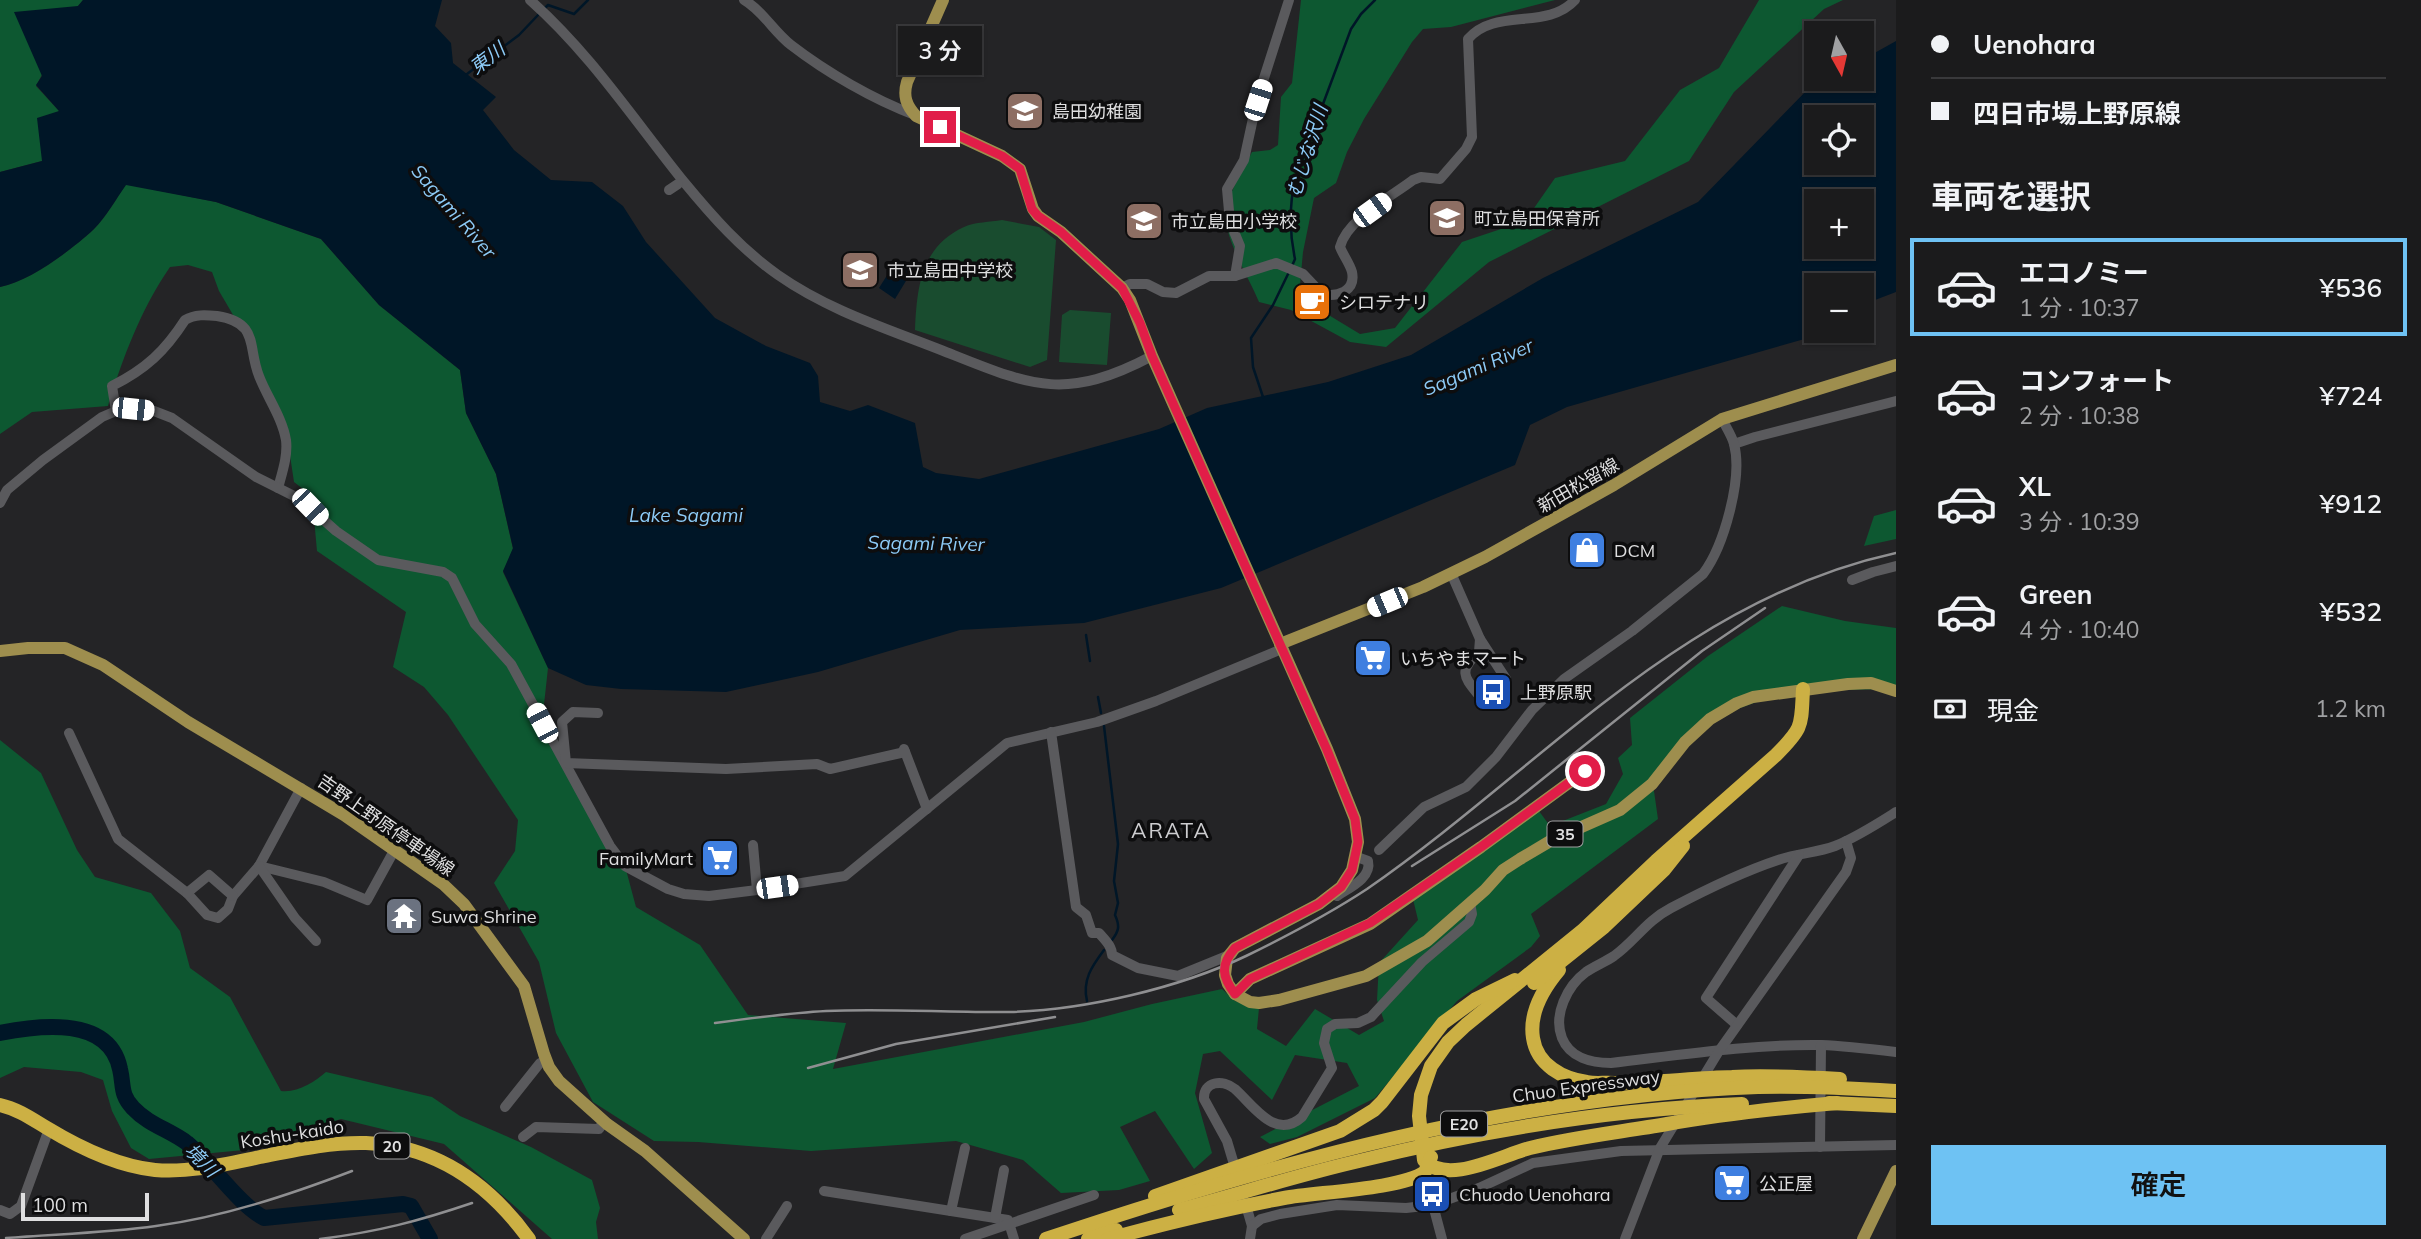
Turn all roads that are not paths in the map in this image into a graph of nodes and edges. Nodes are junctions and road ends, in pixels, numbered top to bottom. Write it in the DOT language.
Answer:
graph roads {
  1 [pos="530,0"];
  2 [pos="744,0"];
  3 [pos="943,0"];
  4 [pos="1289,0"];
  5 [pos="1575,0"];
  6 [pos="916,116"];
  7 [pos="1235,276"];
  8 [pos="1122,288"];
  9 [pos="1152,356"];
  10 [pos="1896,365"];
  11 [pos="1896,401"];
  12 [pos="116,411"];
  13 [pos="1722,419"];
  14 [pos="1734,444"];
  15 [pos="278,488"];
  16 [pos="0,503"];
  17 [pos="1896,566"];
  18 [pos="1451,573"];
  19 [pos="1852,580"];
  20 [pos="1480,639"];
  21 [pos="1281,647"];
  22 [pos="0,651"];
  23 [pos="1803,689"];
  24 [pos="1896,691"];
  25 [pos="598,713"];
  26 [pos="1051,732"];
  27 [pos="69,733"];
  28 [pos="566,763"];
  29 [pos="1585,771"];
  30 [pos="301,788"];
  31 [pos="928,809"];
  32 [pos="1896,812"];
  33 [pos="1846,841"];
  34 [pos="753,845"];
  35 [pos="395,849"];
  36 [pos="1380,850"];
  37 [pos="1799,855"];
  38 [pos="1357,857"];
  39 [pos="259,866"];
  40 [pos="757,890"];
  41 [pos="187,893"];
  42 [pos="233,897"];
  43 [pos="1470,903"];
  44 [pos="316,941"];
  45 [pos="1573,953"];
  46 [pos="1534,971"];
  47 [pos="1231,989"];
  48 [pos="1737,1026"];
  49 [pos="1821,1045"];
  50 [pos="1719,1051"];
  51 [pos="1896,1052"];
  52 [pos="547,1061"];
  53 [pos="1896,1085"];
  54 [pos="1427,1087"];
  55 [pos="1896,1091"];
  56 [pos="1837,1103"];
  57 [pos="0,1105"];
  58 [pos="1896,1106"];
  59 [pos="505,1108"];
  60 [pos="604,1121"];
  61 [pos="49,1129"];
  62 [pos="523,1137"];
  63 [pos="1820,1144"];
  64 [pos="1896,1145"];
  65 [pos="1663,1146"];
  66 [pos="965,1148"];
  67 [pos="1428,1162"];
  68 [pos="1004,1170"];
  69 [pos="1896,1171"];
  70 [pos="824,1191"];
  71 [pos="1094,1195"];
  72 [pos="1433,1205"];
  73 [pos="787,1206"];
  74 [pos="0,1210"];
  75 [pos="951,1211"];
  76 [pos="995,1218"];
  77 [pos="1251,1222"];
  78 [pos="1010,1225"];
  79 [pos="1084,1233"];
  80 [pos="529,1239"];
  81 [pos="744,1239"];
  82 [pos="766,1239"];
  83 [pos="965,1239"];
  84 [pos="1014,1239"];
  85 [pos="1046,1239"];
  86 [pos="1108,1239"];
  87 [pos="1250,1239"];
  88 [pos="1442,1239"];
  89 [pos="1625,1239"];
  90 [pos="1863,1239"];
  1 -- 9 [label="street"];
  2 -- 6 [label="street"];
  3 -- 6 [label="main road"];
  4 -- 7 [label="street"];
  5 -- 7 [label="street"];
  6 -- 8 [label="main road"];
  7 -- 8 [label="street"];
  8 -- 9 [label="main road"];
  9 -- 21 [label="main road"];
  10 -- 13 [label="main road, 新田松留線"];
  11 -- 14 [label="street"];
  12 -- 15 [label="street"];
  12 -- 15 [label="street"];
  12 -- 16 [label="street"];
  13 -- 14 [label="street"];
  13 -- 18 [label="main road, 新田松留線"];
  14 -- 36 [label="street"];
  15 -- 28 [label="street"];
  17 -- 19 [label="street"];
  18 -- 20 [label="street"];
  18 -- 21 [label="main road, 新田松留線"];
  20 -- 20 [label="street"];
  21 -- 26 [label="street"];
  21 -- 38 [label="main road"];
  22 -- 30 [label="main road, 吉野上野原停車場線"];
  23 -- 24 [label="main road, 35"];
  23 -- 43 [label="main road, 35"];
  23 -- 45 [label="highway"];
  23 -- 46 [label="highway"];
  25 -- 28 [label="street"];
  26 -- 31 [label="street"];
  26 -- 38 [label="street"];
  27 -- 41 [label="street"];
  28 -- 31 [label="street"];
  28 -- 40 [label="street"];
  29 -- 47 [label="main road"];
  30 -- 35 [label="main road, 吉野上野原停車場線"];
  30 -- 39 [label="street"];
  31 -- 40 [label="street"];
  32 -- 33 [label="street"];
  33 -- 37 [label="street"];
  33 -- 48 [label="street"];
  34 -- 40 [label="street"];
  35 -- 39 [label="street"];
  35 -- 52 [label="main road, 吉野上野原停車場線"];
  37 -- 48 [label="street"];
  37 -- 50 [label="street"];
  38 -- 47 [label="main road"];
  39 -- 42 [label="street"];
  39 -- 44 [label="street"];
  41 -- 42 [label="street"];
  41 -- 42 [label="street"];
  43 -- 47 [label="main road, 35"];
  43 -- 77 [label="street"];
  45 -- 53 [label="highway"];
  45 -- 54 [label="highway"];
  46 -- 54 [label="highway"];
  46 -- 79 [label="highway"];
  48 -- 50 [label="street"];
  49 -- 50 [label="street"];
  49 -- 51 [label="street"];
  49 -- 63 [label="street"];
  50 -- 65 [label="street"];
  52 -- 59 [label="street"];
  52 -- 60 [label="main road, 吉野上野原停車場線"];
  54 -- 67 [label="highway"];
  55 -- 79 [label="highway, Chuo Expressway / E20"];
  56 -- 58 [label="highway, Chuo Expressway / E20"];
  56 -- 67 [label="highway"];
  56 -- 79 [label="highway, Chuo Expressway / E20"];
  57 -- 61 [label="highway, Koshu-kaido / 20"];
  60 -- 62 [label="street"];
  60 -- 81 [label="main road, 吉野上野原停車場線"];
  61 -- 74 [label="street"];
  61 -- 80 [label="highway, Koshu-kaido / 20"];
  63 -- 64 [label="street"];
  63 -- 65 [label="street"];
  65 -- 72 [label="street"];
  65 -- 89 [label="street"];
  66 -- 75 [label="street"];
  67 -- 86 [label="highway"];
  68 -- 76 [label="street"];
  69 -- 90 [label="main road"];
  70 -- 75 [label="street"];
  71 -- 78 [label="street"];
  72 -- 77 [label="street"];
  72 -- 88 [label="street"];
  73 -- 82 [label="street"];
  75 -- 76 [label="street"];
  76 -- 78 [label="street"];
  77 -- 87 [label="street"];
  78 -- 83 [label="street"];
  78 -- 84 [label="street"];
  79 -- 85 [label="highway, Chuo Expressway / E20"];
}
